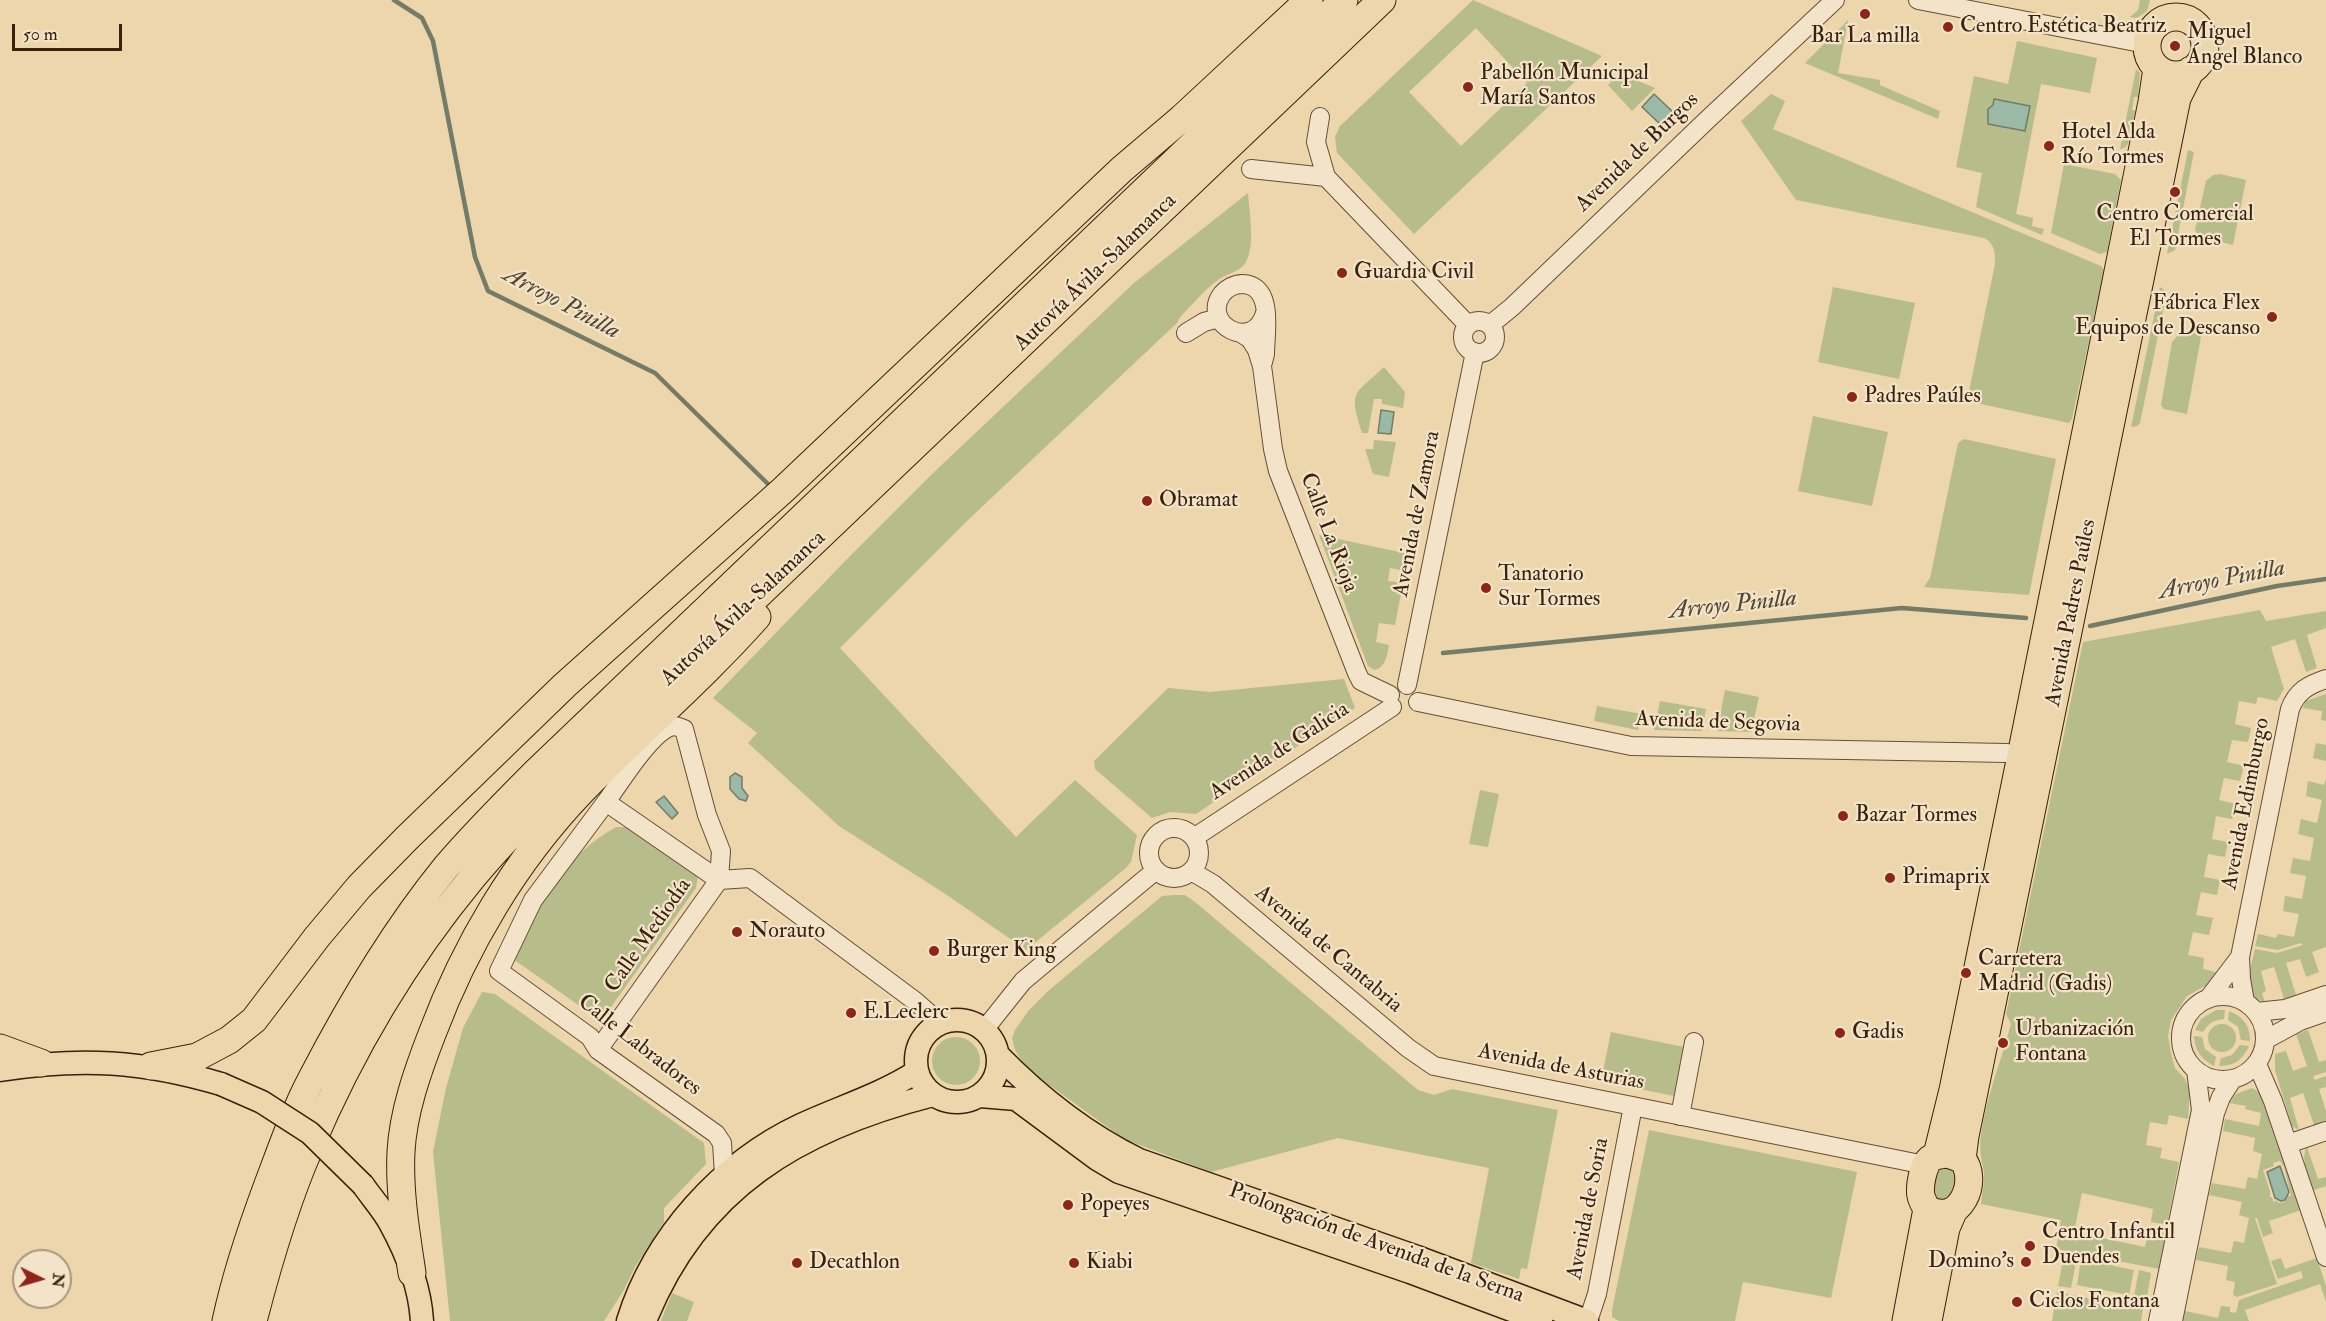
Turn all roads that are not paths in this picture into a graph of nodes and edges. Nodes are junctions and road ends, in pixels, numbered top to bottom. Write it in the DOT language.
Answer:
graph roads {
  1 [pos="1309,0"];
  2 [pos="1344,0"];
  3 [pos="1382,0"];
  4 [pos="1835,0"];
  5 [pos="1918,0"];
  6 [pos="2197,0"];
  7 [pos="1818,8"];
  8 [pos="2169,9"];
  9 [pos="2198,27"];
  10 [pos="2152,56"];
  11 [pos="2191,70"];
  12 [pos="1320,117"];
  13 [pos="1251,169"];
  14 [pos="1326,177"];
  15 [pos="1103,266"];
  16 [pos="1266,313"];
  17 [pos="1219,318"];
  18 [pos="1060,324"];
  19 [pos="1468,325"];
  20 [pos="1490,325"];
  21 [pos="1186,333"];
  22 [pos="1241,333"];
  23 [pos="1475,352"];
  24 [pos="1262,366"];
  25 [pos="923,402"];
  26 [pos="894,467"];
  27 [pos="2326,679"];
  28 [pos="1407,686"];
  29 [pos="1391,701"];
  30 [pos="1418,702"];
  31 [pos="2021,756"];
  32 [pos="606,802"];
  33 [pos="1195,837"];
  34 [pos="407,838"];
  35 [pos="1156,870"];
  36 [pos="1191,872"];
  37 [pos="719,880"];
  38 [pos="2240,957"];
  39 [pos="2326,995"];
  40 [pos="2208,999"];
  41 [pos="2251,1007"];
  42 [pos="2326,1012"];
  43 [pos="940,1023"];
  44 [pos="984,1030"];
  45 [pos="2265,1040"];
  46 [pos="1694,1042"];
  47 [pos="0,1048"];
  48 [pos="598,1050"];
  49 [pos="998,1055"];
  50 [pos="41,1063"];
  51 [pos="2257,1064"];
  52 [pos="152,1066"];
  53 [pos="1434,1066"];
  54 [pos="0,1070"];
  55 [pos="2196,1071"];
  56 [pos="916,1072"];
  57 [pos="2232,1080"];
  58 [pos="933,1095"];
  59 [pos="980,1096"];
  60 [pos="1633,1106"];
  61 [pos="1680,1116"];
  62 [pos="2326,1131"];
  63 [pos="2288,1144"];
  64 [pos="1941,1160"];
  65 [pos="724,1176"];
  66 [pos="1161,1178"];
  67 [pos="1940,1211"];
  68 [pos="2326,1257"];
  69 [pos="412,1273"];
  70 [pos="635,1316"];
  71 [pos="226,1321"];
  72 [pos="253,1321"];
  73 [pos="422,1321"];
  74 [pos="616,1321"];
  75 [pos="1541,1321"];
  76 [pos="1588,1321"];
  77 [pos="1906,1321"];
  78 [pos="1928,1321"];
  79 [pos="2158,1321"];
  80 [pos="2173,1321"];
  1 -- 34 [label="highway"];
  2 -- 25 [label="highway, Autovía Ávila-Salamanca"];
  3 -- 15 [label="highway, Autovía Ávila-Salamanca"];
  4 -- 7 [label="street, Avenida de Burgos"];
  5 -- 10 [label="street"];
  6 -- 9 [label="highway"];
  7 -- 20 [label="street, Avenida de Burgos"];
  8 -- 9 [label="highway"];
  8 -- 10 [label="highway"];
  9 -- 11 [label="highway"];
  10 -- 11 [label="highway"];
  10 -- 31 [label="highway, Avenida Padres Paúles"];
  11 -- 64 [label="highway, Avenida Padres Paúles"];
  12 -- 14 [label="street"];
  13 -- 14 [label="street"];
  14 -- 19 [label="street"];
  15 -- 18 [label="highway"];
  15 -- 26 [label="highway, Autovía Ávila-Salamanca"];
  16 -- 17 [label="street"];
  16 -- 22 [label="street"];
  16 -- 24 [label="street, Calle La Rioja"];
  17 -- 21 [label="street"];
  17 -- 22 [label="street"];
  19 -- 20 [label="street"];
  19 -- 23 [label="street"];
  20 -- 23 [label="street"];
  22 -- 24 [label="street, Calle La Rioja"];
  23 -- 28 [label="street, Avenida de Zamora"];
  24 -- 29 [label="street, Calle La Rioja"];
  25 -- 34 [label="highway"];
  25 -- 71 [label="highway, Autovía Ávila-Salamanca"];
  26 -- 69 [label="highway"];
  26 -- 72 [label="highway, Autovía Ávila-Salamanca"];
  27 -- 38 [label="street, Avenida Edimburgo"];
  28 -- 29 [label="street"];
  28 -- 30 [label="street"];
  29 -- 30 [label="street"];
  29 -- 33 [label="street, Avenida de Galicia"];
  30 -- 31 [label="street, Avenida de Segovia"];
  31 -- 64 [label="highway, Avenida Padres Paúles"];
  32 -- 37 [label="street"];
  32 -- 37 [label="street"];
  32 -- 48 [label="street, Calle Labradores"];
  33 -- 35 [label="street"];
  33 -- 36 [label="street"];
  34 -- 52 [label="highway"];
  35 -- 36 [label="street"];
  35 -- 44 [label="street"];
  36 -- 53 [label="street, Avenida de Cantabria"];
  37 -- 43 [label="street"];
  37 -- 48 [label="street, Calle Mediodía"];
  38 -- 40 [label="street, Avenida Edimburgo"];
  38 -- 41 [label="street, Avenida Edimburgo"];
  39 -- 41 [label="street"];
  40 -- 41 [label="street"];
  40 -- 55 [label="street"];
  41 -- 45 [label="street"];
  42 -- 45 [label="street"];
  43 -- 44 [label="main road"];
  43 -- 56 [label="main road"];
  44 -- 49 [label="main road"];
  45 -- 51 [label="street"];
  46 -- 61 [label="street"];
  47 -- 50 [label="highway"];
  48 -- 65 [label="street, Calle Labradores"];
  49 -- 59 [label="main road"];
  49 -- 66 [label="main road"];
  50 -- 52 [label="main road"];
  50 -- 54 [label="main road"];
  51 -- 57 [label="street"];
  51 -- 63 [label="street"];
  52 -- 69 [label="main road, bridge"];
  53 -- 60 [label="street, Avenida de Asturias"];
  55 -- 57 [label="street"];
  55 -- 79 [label="street"];
  56 -- 58 [label="main road"];
  56 -- 65 [label="main road"];
  57 -- 80 [label="street"];
  58 -- 59 [label="main road"];
  58 -- 70 [label="main road"];
  59 -- 66 [label="main road"];
  60 -- 61 [label="street, Avenida de Asturias"];
  60 -- 76 [label="street, Avenida de Soria"];
  61 -- 64 [label="street, Avenida de Asturias"];
  62 -- 63 [label="street"];
  63 -- 68 [label="street"];
  64 -- 67 [label="highway"];
  64 -- 67 [label="highway"];
  65 -- 70 [label="main road"];
  66 -- 75 [label="main road, Prolongación de Avenida de la Serna"];
  66 -- 76 [label="main road, Prolongación de Avenida de la Serna"];
  67 -- 77 [label="highway"];
  67 -- 78 [label="highway"];
  69 -- 73 [label="main road"];
  70 -- 74 [label="main road"];
}
